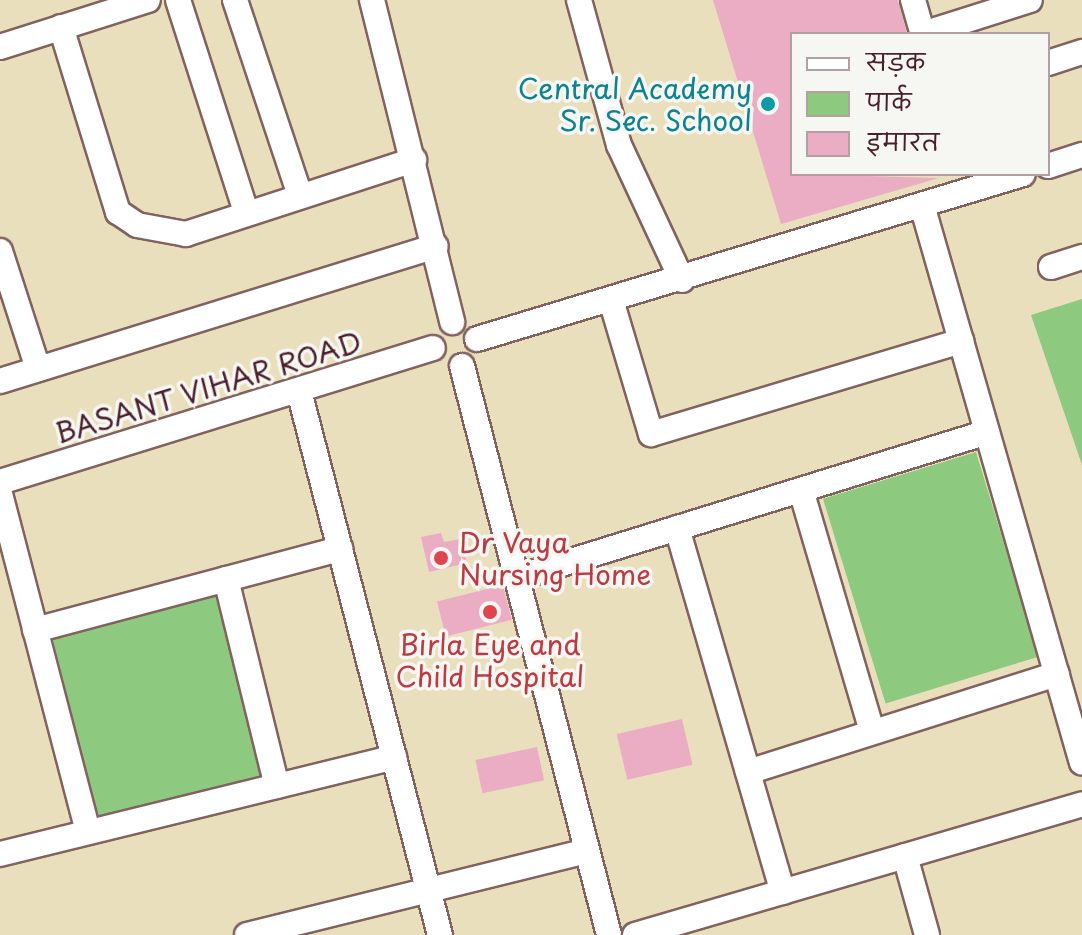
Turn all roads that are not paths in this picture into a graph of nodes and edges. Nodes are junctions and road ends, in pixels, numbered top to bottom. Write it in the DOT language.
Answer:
graph roads {
  1 [pos="178,0"];
  2 [pos="235,0"];
  3 [pos="372,0"];
  4 [pos="579,0"];
  5 [pos="913,0"];
  6 [pos="1030,0"];
  7 [pos="144,1"];
  8 [pos="81,10"];
  9 [pos="61,27"];
  10 [pos="922,32"];
  11 [pos="929,32"];
  12 [pos="0,47"];
  13 [pos="1082,52"];
  14 [pos="1050,62"];
  15 [pos="1082,155"];
  16 [pos="414,160"];
  17 [pos="1050,165"];
  18 [pos="1010,176"];
  19 [pos="969,182"];
  20 [pos="300,195"];
  21 [pos="922,205"];
  22 [pos="246,212"];
  23 [pos="436,246"];
  24 [pos="0,251"];
  25 [pos="1082,257"];
  26 [pos="1051,267"];
  27 [pos="682,280"];
  28 [pos="611,300"];
  29 [pos="452,322"];
  30 [pos="477,339"];
  31 [pos="961,341"];
  32 [pos="433,348"];
  33 [pos="462,366"];
  34 [pos="38,369"];
  35 [pos="0,381"];
  36 [pos="299,391"];
  37 [pos="987,432"];
  38 [pos="0,482"];
  39 [pos="801,490"];
  40 [pos="0,494"];
  41 [pos="677,528"];
  42 [pos="340,549"];
  43 [pos="516,578"];
  44 [pos="226,579"];
  45 [pos="35,630"];
  46 [pos="1057,674"];
  47 [pos="872,732"];
  48 [pos="394,757"];
  49 [pos="1082,763"];
  50 [pos="748,772"];
  51 [pos="277,786"];
  52 [pos="1082,804"];
  53 [pos="88,832"];
  54 [pos="587,851"];
  55 [pos="0,854"];
  56 [pos="905,856"];
  57 [pos="429,890"];
  58 [pos="783,892"];
  59 [pos="247,935"];
  60 [pos="440,935"];
  61 [pos="609,935"];
  62 [pos="635,935"];
  63 [pos="927,935"];
  1 -- 22 [label="street"];
  2 -- 20 [label="street"];
  3 -- 16 [label="street"];
  4 -- 27 [label="street"];
  5 -- 10 [label="street"];
  6 -- 11 [label="street"];
  7 -- 8 [label="street"];
  8 -- 9 [label="street"];
  9 -- 12 [label="street"];
  9 -- 22 [label="street"];
  13 -- 14 [label="street"];
  15 -- 17 [label="street"];
  16 -- 20 [label="street"];
  16 -- 23 [label="street"];
  18 -- 19 [label="street"];
  19 -- 21 [label="street"];
  20 -- 22 [label="street"];
  21 -- 27 [label="street"];
  21 -- 31 [label="street"];
  23 -- 29 [label="street"];
  23 -- 34 [label="street"];
  24 -- 34 [label="street"];
  25 -- 26 [label="street"];
  27 -- 28 [label="street"];
  28 -- 30 [label="street"];
  28 -- 31 [label="street"];
  29 -- 30 [label="street"];
  29 -- 32 [label="street"];
  30 -- 33 [label="street"];
  31 -- 37 [label="street"];
  32 -- 33 [label="street"];
  32 -- 36 [label="street, BASANT VIHAR ROAD"];
  33 -- 43 [label="street"];
  34 -- 35 [label="street"];
  36 -- 38 [label="street, BASANT VIHAR ROAD"];
  36 -- 42 [label="street"];
  37 -- 39 [label="street"];
  37 -- 46 [label="street"];
  39 -- 41 [label="street"];
  39 -- 47 [label="street"];
  40 -- 45 [label="street"];
  41 -- 43 [label="street"];
  41 -- 50 [label="street"];
  42 -- 44 [label="street"];
  42 -- 48 [label="street"];
  43 -- 54 [label="street"];
  44 -- 45 [label="street"];
  44 -- 51 [label="street"];
  45 -- 53 [label="street"];
  46 -- 47 [label="street"];
  46 -- 49 [label="street"];
  47 -- 50 [label="street"];
  48 -- 51 [label="street"];
  48 -- 57 [label="street"];
  50 -- 58 [label="street"];
  51 -- 53 [label="street"];
  52 -- 56 [label="street"];
  53 -- 55 [label="street"];
  54 -- 57 [label="street"];
  54 -- 61 [label="street"];
  56 -- 58 [label="street"];
  56 -- 63 [label="street"];
  57 -- 59 [label="street"];
  57 -- 60 [label="street"];
  58 -- 62 [label="street"];
}
